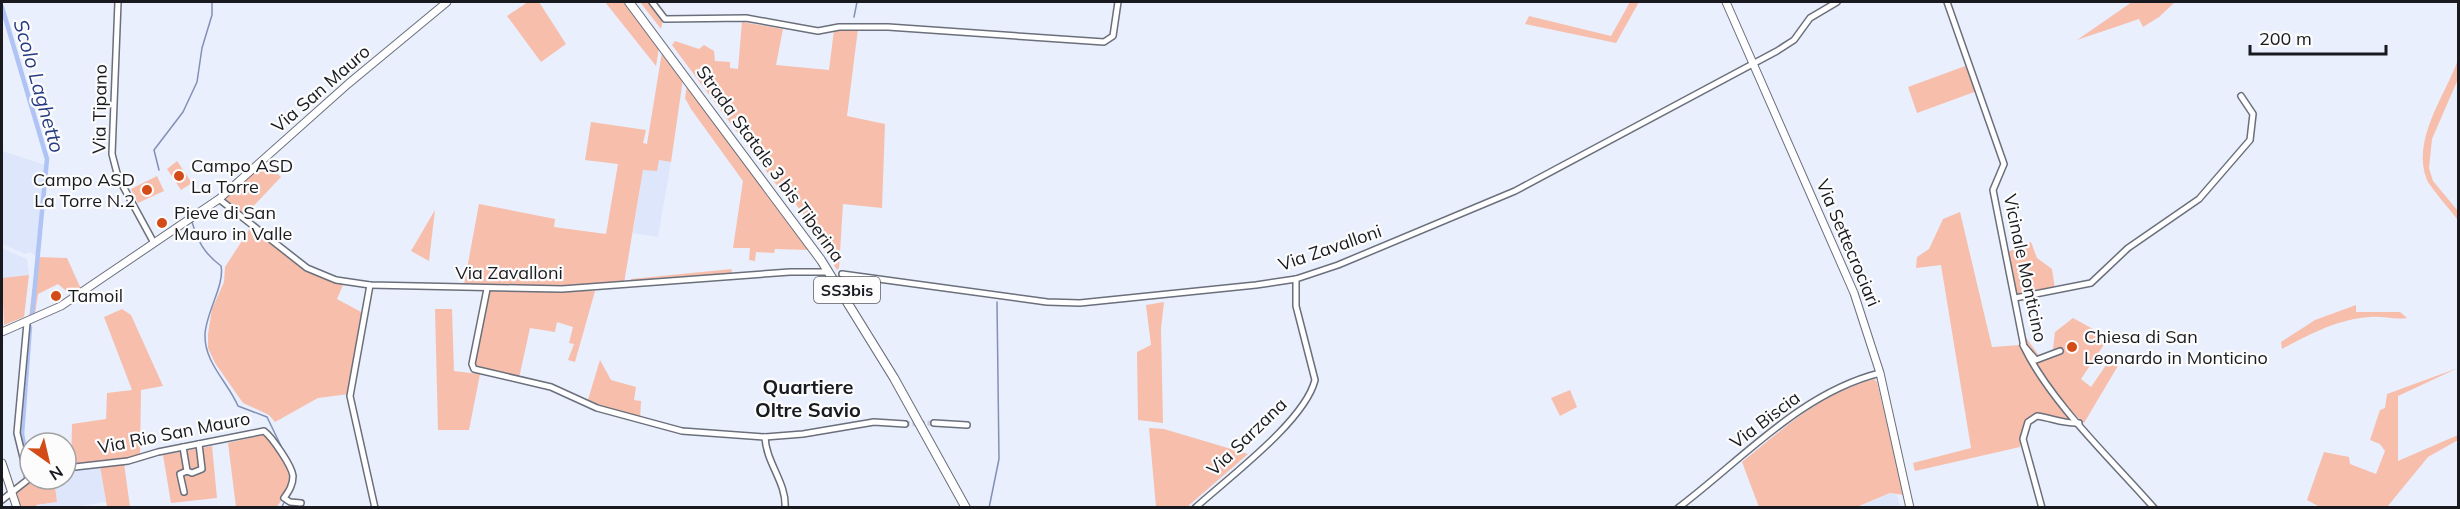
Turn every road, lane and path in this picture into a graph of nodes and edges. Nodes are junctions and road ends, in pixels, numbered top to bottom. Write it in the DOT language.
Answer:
graph roads {
  1 [pos="118,2"];
  2 [pos="447,2"];
  3 [pos="629,2"];
  4 [pos="636,2"];
  5 [pos="652,2"];
  6 [pos="1118,2"];
  7 [pos="1726,2"];
  8 [pos="1837,2"];
  9 [pos="1947,2"];
  10 [pos="647,21"];
  11 [pos="1753,63"];
  12 [pos="698,89"];
  13 [pos="2241,96"];
  14 [pos="219,199"];
  15 [pos="154,243"];
  16 [pos="825,272"];
  17 [pos="842,274"];
  18 [pos="1296,279"];
  19 [pos="370,285"];
  20 [pos="486,289"];
  21 [pos="2015,298"];
  22 [pos="27,323"];
  23 [pos="2,332"];
  24 [pos="2023,345"];
  25 [pos="2060,351"];
  26 [pos="1880,373"];
  27 [pos="934,423"];
  28 [pos="2079,423"];
  29 [pos="905,424"];
  30 [pos="967,424"];
  31 [pos="18,437"];
  32 [pos="765,437"];
  33 [pos="199,444"];
  34 [pos="183,447"];
  35 [pos="2,463"];
  36 [pos="78,467"];
  37 [pos="187,471"];
  38 [pos="18,486"];
  39 [pos="11,491"];
  40 [pos="184,492"];
  41 [pos="2,500"];
  42 [pos="301,503"];
  43 [pos="17,507"];
  44 [pos="375,507"];
  45 [pos="785,507"];
  46 [pos="966,507"];
  47 [pos="972,507"];
  48 [pos="1195,507"];
  49 [pos="1678,507"];
  50 [pos="1910,507"];
  51 [pos="2042,507"];
  52 [pos="2154,507"];
  1 -- 15 [label="street, Via Tipano"];
  2 -- 14 [label="main road, Via San Mauro"];
  3 -- 10 [label="highway, Strada Statale 3 bis Tiberina / SS3bis"];
  4 -- 10 [label="highway, Strada Statale 3 bis Tiberina / SS3bis"];
  5 -- 6 [label="street"];
  7 -- 11 [label="main road, Via Settecrociari"];
  8 -- 11 [label="street, Via Zavalloni"];
  9 -- 21 [label="street, Vicinale Monticino"];
  10 -- 12 [label="highway, Strada Statale 3 bis Tiberina / SS3bis"];
  11 -- 18 [label="street, Via Zavalloni"];
  11 -- 26 [label="main road, Via Settecrociari"];
  12 -- 46 [label="highway, Strada Statale 3 bis Tiberina / SS3bis"];
  12 -- 47 [label="highway, Strada Statale 3 bis Tiberina / SS3bis"];
  13 -- 21 [label="street"];
  14 -- 15 [label="main road, Via San Mauro"];
  14 -- 19 [label="street, Via Zavalloni"];
  15 -- 22 [label="main road, Via San Mauro"];
  16 -- 20 [label="street, Via Zavalloni"];
  17 -- 18 [label="street, Via Zavalloni"];
  18 -- 48 [label="street, Via Sarzana"];
  19 -- 20 [label="street, Via Zavalloni"];
  19 -- 44 [label="street"];
  20 -- 32 [label="street"];
  21 -- 24 [label="street, Vicinale Monticino"];
  22 -- 23 [label="main road, Via San Mauro"];
  22 -- 31 [label="street"];
  24 -- 25 [label="street"];
  24 -- 28 [label="street, Vicinale Monticino"];
  26 -- 49 [label="street, Via Biscia"];
  26 -- 50 [label="main road, Via Settecrociari"];
  27 -- 30 [label="street"];
  28 -- 51 [label="street"];
  28 -- 52 [label="street, Vicinale Monticino"];
  29 -- 32 [label="street"];
  32 -- 45 [label="street"];
  33 -- 34 [label="street, Via Rio San Mauro"];
  33 -- 37 [label="street"];
  33 -- 42 [label="street, Via Rio San Mauro"];
  34 -- 36 [label="street, Via Rio San Mauro"];
  34 -- 37 [label="street"];
  35 -- 39 [label="main road"];
  37 -- 40 [label="street"];
  38 -- 39 [label="street"];
  39 -- 41 [label="street"];
  39 -- 43 [label="main road"];
}
